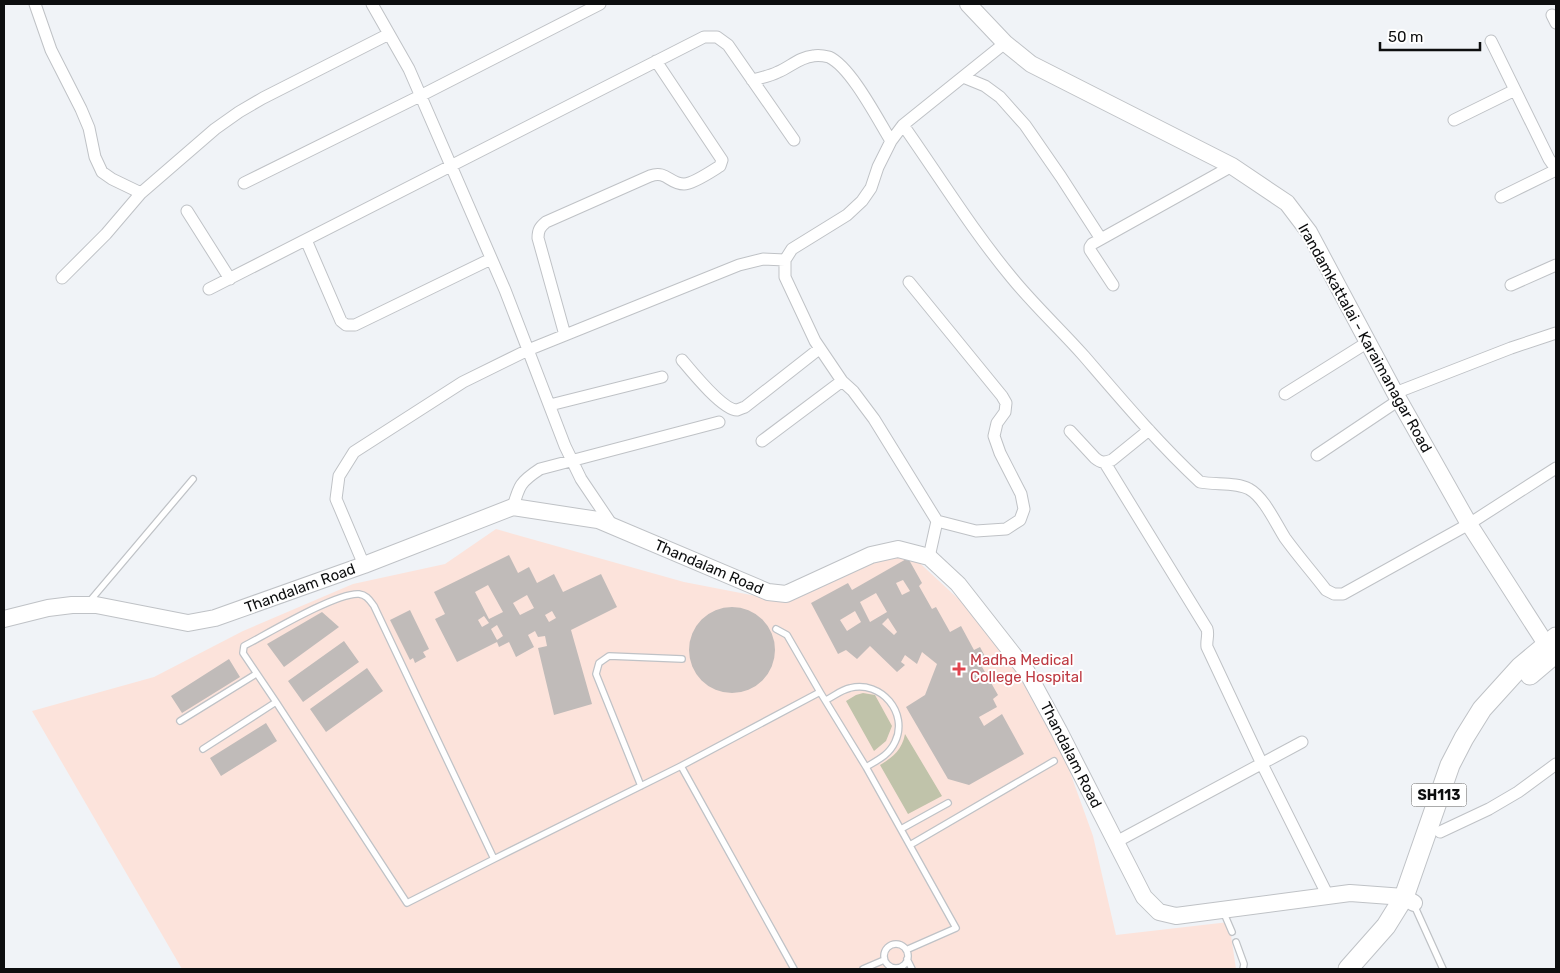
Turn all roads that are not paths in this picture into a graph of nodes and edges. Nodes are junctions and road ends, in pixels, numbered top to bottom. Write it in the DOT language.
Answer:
graph roads {
  1 [pos="36,4"];
  2 [pos="372,4"];
  3 [pos="600,4"];
  4 [pos="968,4"];
  5 [pos="389,34"];
  6 [pos="1491,40"];
  7 [pos="1005,43"];
  8 [pos="656,61"];
  9 [pos="963,77"];
  10 [pos="752,80"];
  11 [pos="1515,90"];
  12 [pos="420,96"];
  13 [pos="1454,120"];
  14 [pos="903,126"];
  15 [pos="794,140"];
  16 [pos="891,141"];
  17 [pos="1553,157"];
  18 [pos="1232,166"];
  19 [pos="451,167"];
  20 [pos="1556,170"];
  21 [pos="244,183"];
  22 [pos="141,193"];
  23 [pos="1501,197"];
  24 [pos="187,212"];
  25 [pos="1101,239"];
  26 [pos="306,240"];
  27 [pos="491,259"];
  28 [pos="785,260"];
  29 [pos="1556,265"];
  30 [pos="62,278"];
  31 [pos="230,279"];
  32 [pos="910,282"];
  33 [pos="1113,285"];
  34 [pos="1511,285"];
  35 [pos="209,289"];
  36 [pos="1556,333"];
  37 [pos="565,335"];
  38 [pos="1368,342"];
  39 [pos="819,348"];
  40 [pos="528,350"];
  41 [pos="682,360"];
  42 [pos="662,377"];
  43 [pos="842,381"];
  44 [pos="1285,394"];
  45 [pos="1397,397"];
  46 [pos="550,405"];
  47 [pos="719,422"];
  48 [pos="1149,430"];
  49 [pos="1070,431"];
  50 [pos="762,441"];
  51 [pos="1317,455"];
  52 [pos="572,460"];
  53 [pos="1105,463"];
  54 [pos="1556,468"];
  55 [pos="193,479"];
  56 [pos="513,507"];
  57 [pos="937,521"];
  58 [pos="1469,524"];
  59 [pos="612,525"];
  60 [pos="929,558"];
  61 [pos="364,564"];
  62 [pos="86,605"];
  63 [pos="4,619"];
  64 [pos="776,629"];
  65 [pos="1554,650"];
  66 [pos="682,659"];
  67 [pos="256,674"];
  68 [pos="820,692"];
  69 [pos="826,700"];
  70 [pos="276,702"];
  71 [pos="180,721"];
  72 [pos="1302,742"];
  73 [pos="203,749"];
  74 [pos="1054,761"];
  75 [pos="1262,764"];
  76 [pos="1556,764"];
  77 [pos="681,766"];
  78 [pos="866,767"];
  79 [pos="641,786"];
  80 [pos="948,803"];
  81 [pos="901,829"];
  82 [pos="1440,832"];
  83 [pos="1116,842"];
  84 [pos="910,845"];
  85 [pos="494,858"];
  86 [pos="1328,896"];
  87 [pos="1409,900"];
  88 [pos="1222,910"];
  89 [pos="1232,932"];
  90 [pos="1236,942"];
  91 [pos="906,950"];
  92 [pos="907,959"];
  93 [pos="884,960"];
  94 [pos="794,969"];
  95 [pos="863,969"];
  96 [pos="894,969"];
  97 [pos="912,969"];
  98 [pos="1243,969"];
  99 [pos="1348,969"];
  100 [pos="1364,969"];
  101 [pos="1442,969"];
  1 -- 22 [label="street"];
  2 -- 5 [label="street"];
  3 -- 12 [label="street"];
  4 -- 7 [label="street, Irandamkattalai - Karaimanagar Road"];
  5 -- 12 [label="street"];
  5 -- 22 [label="street"];
  6 -- 11 [label="street"];
  7 -- 9 [label="street"];
  7 -- 18 [label="street, Irandamkattalai - Karaimanagar Road"];
  8 -- 10 [label="street"];
  8 -- 19 [label="street"];
  8 -- 37 [label="street"];
  9 -- 14 [label="street"];
  9 -- 25 [label="street"];
  10 -- 15 [label="street"];
  10 -- 16 [label="street"];
  11 -- 13 [label="street"];
  11 -- 17 [label="street"];
  12 -- 19 [label="street"];
  12 -- 21 [label="street"];
  14 -- 16 [label="street"];
  14 -- 48 [label="street"];
  16 -- 28 [label="street"];
  17 -- 20 [label="street"];
  18 -- 25 [label="street"];
  18 -- 38 [label="street, Irandamkattalai - Karaimanagar Road"];
  19 -- 26 [label="street"];
  19 -- 27 [label="street"];
  20 -- 23 [label="street"];
  22 -- 30 [label="street"];
  24 -- 31 [label="street"];
  25 -- 33 [label="street"];
  26 -- 27 [label="street"];
  26 -- 31 [label="street"];
  27 -- 40 [label="street"];
  28 -- 37 [label="street"];
  28 -- 39 [label="street"];
  29 -- 34 [label="street"];
  31 -- 35 [label="street"];
  32 -- 57 [label="street"];
  36 -- 45 [label="street"];
  37 -- 40 [label="street"];
  38 -- 44 [label="street"];
  38 -- 45 [label="street, Irandamkattalai - Karaimanagar Road"];
  39 -- 41 [label="street"];
  39 -- 43 [label="street"];
  40 -- 46 [label="street"];
  40 -- 61 [label="street"];
  42 -- 46 [label="street"];
  43 -- 50 [label="street"];
  43 -- 57 [label="street"];
  45 -- 51 [label="street"];
  45 -- 58 [label="street, Irandamkattalai - Karaimanagar Road"];
  46 -- 52 [label="street"];
  47 -- 52 [label="street"];
  48 -- 53 [label="street"];
  48 -- 58 [label="street"];
  49 -- 53 [label="street"];
  52 -- 56 [label="street"];
  52 -- 59 [label="street"];
  53 -- 75 [label="street"];
  54 -- 58 [label="street"];
  55 -- 62 [label="lane"];
  56 -- 59 [label="street, Thandalam Road"];
  56 -- 61 [label="street, Thandalam Road"];
  57 -- 60 [label="street"];
  58 -- 65 [label="street, Irandamkattalai - Karaimanagar Road"];
  59 -- 60 [label="street, Thandalam Road"];
  60 -- 83 [label="street, Thandalam Road"];
  61 -- 62 [label="street, Thandalam Road"];
  62 -- 63 [label="street, Thandalam Road"];
  64 -- 68 [label="lane"];
  65 -- 82 [label="main road, SH113"];
  65 -- 87 [label="main road, SH113"];
  66 -- 79 [label="lane"];
  67 -- 70 [label="lane"];
  67 -- 71 [label="lane"];
  67 -- 85 [label="lane"];
  68 -- 69 [label="lane"];
  68 -- 77 [label="lane"];
  69 -- 78 [label="lane"];
  69 -- 78 [label="lane"];
  70 -- 73 [label="lane"];
  70 -- 85 [label="lane"];
  72 -- 75 [label="street"];
  74 -- 84 [label="lane"];
  75 -- 83 [label="street"];
  75 -- 86 [label="street"];
  76 -- 82 [label="street"];
  77 -- 79 [label="lane"];
  77 -- 94 [label="lane"];
  78 -- 81 [label="lane"];
  79 -- 85 [label="lane"];
  80 -- 81 [label="lane"];
  81 -- 84 [label="lane"];
  82 -- 87 [label="main road, SH113"];
  83 -- 88 [label="street, Thandalam Road"];
  84 -- 91 [label="lane"];
  86 -- 87 [label="street, Thandalam Road"];
  86 -- 88 [label="street, Thandalam Road"];
  87 -- 99 [label="main road, SH113"];
  87 -- 100 [label="main road, SH113"];
  87 -- 101 [label="lane"];
  88 -- 89 [label="lane"];
  90 -- 98 [label="lane"];
  91 -- 92 [label="lane"];
  91 -- 93 [label="lane"];
  92 -- 96 [label="lane"];
  92 -- 97 [label="lane"];
  93 -- 95 [label="lane"];
  93 -- 96 [label="lane"];
}
